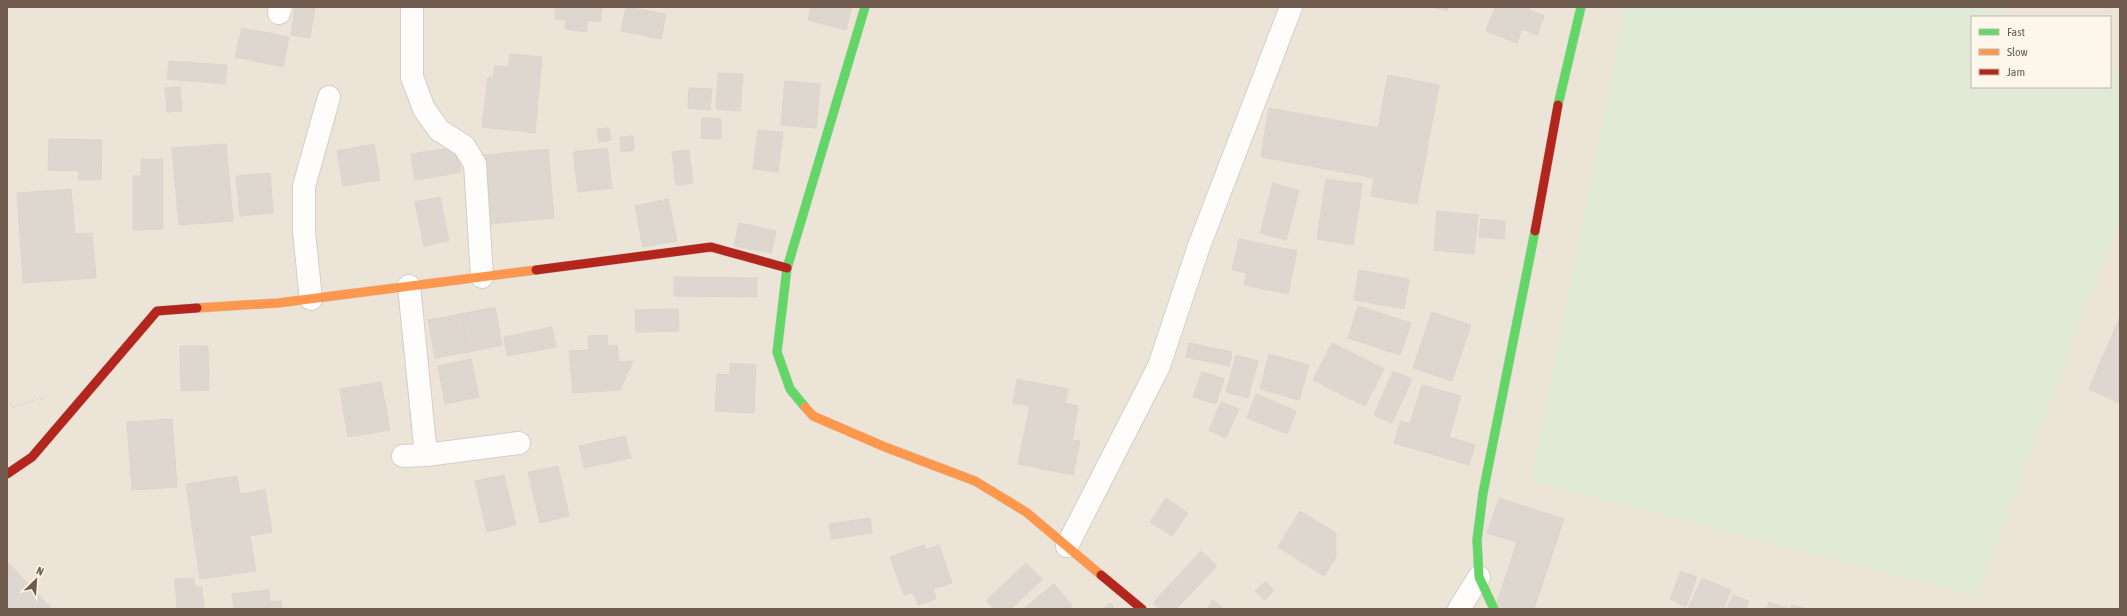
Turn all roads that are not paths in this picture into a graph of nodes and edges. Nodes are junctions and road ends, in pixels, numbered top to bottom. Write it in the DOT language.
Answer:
graph roads {
  1 [pos="412,7"];
  2 [pos="865,7"];
  3 [pos="1291,7"];
  4 [pos="1581,7"];
  5 [pos="329,97"];
  6 [pos="787,268"];
  7 [pos="482,277"];
  8 [pos="409,286"];
  9 [pos="311,299"];
  10 [pos="519,443"];
  11 [pos="426,455"];
  12 [pos="403,456"];
  13 [pos="7,474"];
  14 [pos="1067,546"];
  15 [pos="1479,577"];
  16 [pos="1142,609"];
  17 [pos="1459,609"];
  18 [pos="1494,609"];
  1 -- 7 [label="street"];
  2 -- 6 [label="street"];
  3 -- 14 [label="street"];
  4 -- 15 [label="street"];
  5 -- 9 [label="street"];
  6 -- 7 [label="street"];
  6 -- 14 [label="street"];
  7 -- 8 [label="street"];
  8 -- 9 [label="street"];
  8 -- 11 [label="street"];
  9 -- 13 [label="street"];
  10 -- 11 [label="street"];
  11 -- 12 [label="street"];
  14 -- 16 [label="street"];
  15 -- 17 [label="street"];
  15 -- 18 [label="street"];
}
